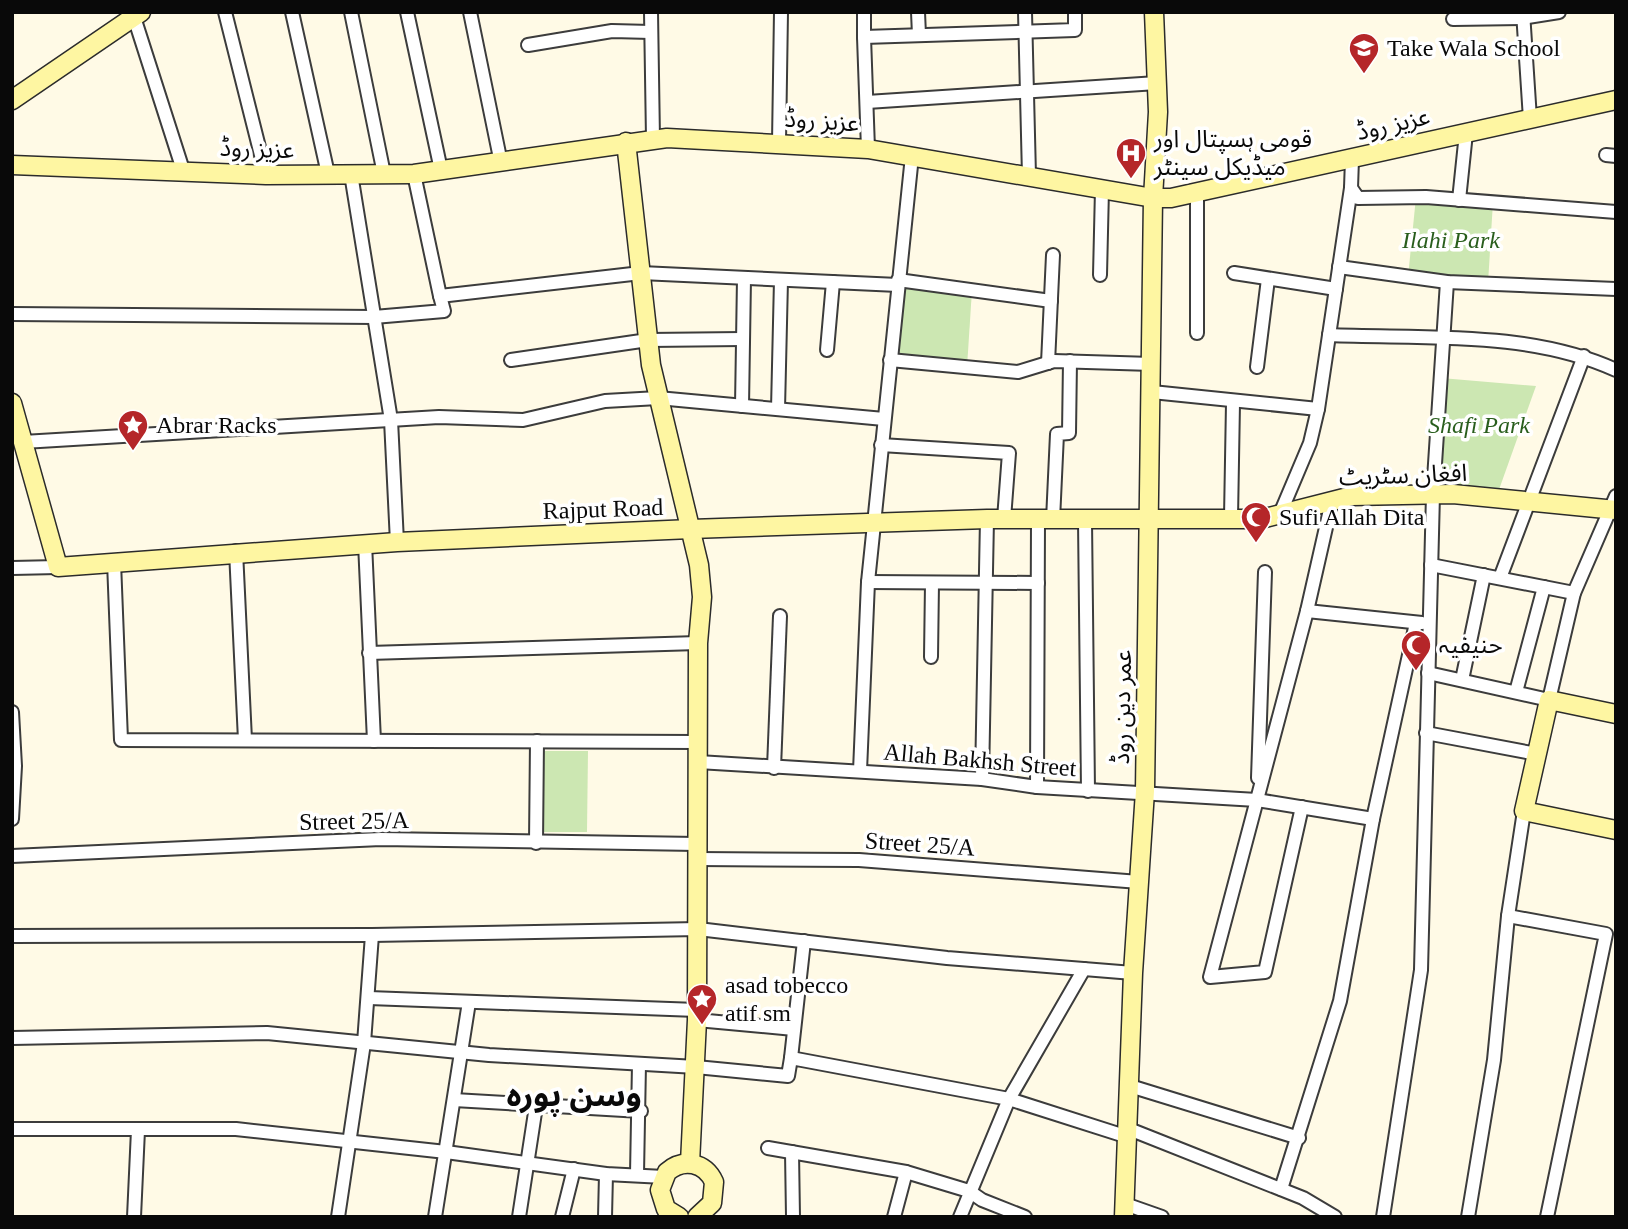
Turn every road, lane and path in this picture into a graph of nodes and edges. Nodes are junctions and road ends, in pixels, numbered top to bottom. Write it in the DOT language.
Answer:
graph roads {
  1 [pos="225,12"];
  2 [pos="292,12"];
  3 [pos="351,12"];
  4 [pos="407,12"];
  5 [pos="470,12"];
  6 [pos="651,12"];
  7 [pos="781,12"];
  8 [pos="864,12"];
  9 [pos="918,12"];
  10 [pos="1025,12"];
  11 [pos="1075,12"];
  12 [pos="1154,12"];
  13 [pos="1559,12"];
  14 [pos="136,14"];
  15 [pos="1523,15"];
  16 [pos="1453,19"];
  17 [pos="1025,30"];
  18 [pos="651,32"];
  19 [pos="919,35"];
  20 [pos="864,37"];
  21 [pos="528,45"];
  22 [pos="1157,83"];
  23 [pos="1027,90"];
  24 [pos="12,100"];
  25 [pos="1616,100"];
  26 [pos="867,102"];
  27 [pos="1530,119"];
  28 [pos="1466,133"];
  29 [pos="653,139"];
  30 [pos="626,142"];
  31 [pos="779,142"];
  32 [pos="868,149"];
  33 [pos="912,156"];
  34 [pos="1352,159"];
  35 [pos="501,163"];
  36 [pos="12,166"];
  37 [pos="183,170"];
  38 [pos="441,170"];
  39 [pos="328,174"];
  40 [pos="351,174"];
  41 [pos="384,174"];
  42 [pos="414,174"];
  43 [pos="266,175"];
  44 [pos="1029,176"];
  45 [pos="1351,188"];
  46 [pos="1102,189"];
  47 [pos="1198,194"];
  48 [pos="1153,198"];
  49 [pos="1459,200"];
  50 [pos="1616,212"];
  51 [pos="1053,255"];
  52 [pos="1339,267"];
  53 [pos="640,273"];
  54 [pos="1234,274"];
  55 [pos="1100,275"];
  56 [pos="744,278"];
  57 [pos="1268,279"];
  58 [pos="781,280"];
  59 [pos="833,282"];
  60 [pos="898,282"];
  61 [pos="1447,282"];
  62 [pos="1336,289"];
  63 [pos="1616,289"];
  64 [pos="440,296"];
  65 [pos="1051,301"];
  66 [pos="12,314"];
  67 [pos="374,317"];
  68 [pos="1197,333"];
  69 [pos="1329,335"];
  70 [pos="743,339"];
  71 [pos="648,340"];
  72 [pos="1443,340"];
  73 [pos="827,351"];
  74 [pos="1584,356"];
  75 [pos="512,360"];
  76 [pos="890,360"];
  77 [pos="1070,361"];
  78 [pos="1048,363"];
  79 [pos="1152,364"];
  80 [pos="1257,367"];
  81 [pos="1616,370"];
  82 [pos="1152,392"];
  83 [pos="658,398"];
  84 [pos="1233,402"];
  85 [pos="12,403"];
  86 [pos="742,406"];
  87 [pos="778,409"];
  88 [pos="1318,409"];
  89 [pos="884,419"];
  90 [pos="391,420"];
  91 [pos="23,442"];
  92 [pos="881,445"];
  93 [pos="1433,494"];
  94 [pos="1332,501"];
  95 [pos="1529,501"];
  96 [pos="1614,505"];
  97 [pos="1280,514"];
  98 [pos="1151,518"];
  99 [pos="1231,518"];
  100 [pos="996,519"];
  101 [pos="1045,520"];
  102 [pos="1085,520"];
  103 [pos="874,525"];
  104 [pos="691,529"];
  105 [pos="397,542"];
  106 [pos="365,543"];
  107 [pos="236,551"];
  108 [pos="114,562"];
  109 [pos="1431,565"];
  110 [pos="58,567"];
  111 [pos="12,568"];
  112 [pos="1265,572"];
  113 [pos="1484,575"];
  114 [pos="1500,578"];
  115 [pos="986,580"];
  116 [pos="868,582"];
  117 [pos="932,583"];
  118 [pos="1038,583"];
  119 [pos="1544,587"];
  120 [pos="1574,593"];
  121 [pos="1307,611"];
  122 [pos="780,616"];
  123 [pos="1416,622"];
  124 [pos="1429,624"];
  125 [pos="698,643"];
  126 [pos="369,653"];
  127 [pos="930,657"];
  128 [pos="1428,673"];
  129 [pos="1462,680"];
  130 [pos="1516,692"];
  131 [pos="1549,700"];
  132 [pos="12,712"];
  133 [pos="1616,713"];
  134 [pos="1426,733"];
  135 [pos="245,740"];
  136 [pos="374,741"];
  137 [pos="537,741"];
  138 [pos="698,741"];
  139 [pos="1537,754"];
  140 [pos="698,762"];
  141 [pos="774,768"];
  142 [pos="860,771"];
  143 [pos="982,779"];
  144 [pos="1038,787"];
  145 [pos="1088,791"];
  146 [pos="1145,792"];
  147 [pos="1257,800"];
  148 [pos="1302,807"];
  149 [pos="1524,811"];
  150 [pos="12,819"];
  151 [pos="1373,819"];
  152 [pos="1616,830"];
  153 [pos="536,844"];
  154 [pos="697,852"];
  155 [pos="12,856"];
  156 [pos="1139,882"];
  157 [pos="1508,916"];
  158 [pos="698,929"];
  159 [pos="372,935"];
  160 [pos="12,936"];
  161 [pos="804,941"];
  162 [pos="1084,969"];
  163 [pos="1133,973"];
  164 [pos="369,998"];
  165 [pos="469,1002"];
  166 [pos="697,1015"];
  167 [pos="794,1029"];
  168 [pos="12,1038"];
  169 [pos="364,1042"];
  170 [pos="461,1052"];
  171 [pos="791,1058"];
  172 [pos="639,1064"];
  173 [pos="696,1067"];
  174 [pos="1130,1086"];
  175 [pos="1009,1099"];
  176 [pos="454,1100"];
  177 [pos="536,1106"];
  178 [pos="641,1111"];
  179 [pos="12,1129"];
  180 [pos="138,1130"];
  181 [pos="1128,1133"];
  182 [pos="1299,1138"];
  183 [pos="350,1140"];
  184 [pos="768,1148"];
  185 [pos="446,1152"];
  186 [pos="792,1152"];
  187 [pos="528,1162"];
  188 [pos="691,1163"];
  189 [pos="574,1169"];
  190 [pos="906,1172"];
  191 [pos="606,1174"];
  192 [pos="637,1174"];
  193 [pos="664,1177"];
  194 [pos="1281,1189"];
  195 [pos="969,1191"];
  196 [pos="1124,1210"];
  197 [pos="1020,1216"];
  198 [pos="134,1217"];
  199 [pos="338,1217"];
  200 [pos="435,1217"];
  201 [pos="519,1217"];
  202 [pos="562,1217"];
  203 [pos="605,1217"];
  204 [pos="679,1217"];
  205 [pos="697,1217"];
  206 [pos="793,1217"];
  207 [pos="894,1217"];
  208 [pos="960,1217"];
  209 [pos="1162,1217"];
  210 [pos="1335,1217"];
  211 [pos="1383,1217"];
  212 [pos="1468,1217"];
  213 [pos="1547,1217"];
  1 -- 43 [label="street"];
  2 -- 39 [label="street"];
  3 -- 41 [label="street"];
  4 -- 38 [label="street"];
  5 -- 35 [label="street"];
  6 -- 18 [label="street"];
  7 -- 31 [label="street"];
  8 -- 20 [label="street"];
  9 -- 19 [label="street"];
  10 -- 17 [label="street"];
  11 -- 17 [label="street"];
  12 -- 22 [label="street, عمر دین روڈ"];
  13 -- 15 [label="street"];
  14 -- 24 [label="street"];
  14 -- 37 [label="street"];
  15 -- 16 [label="street"];
  15 -- 27 [label="street"];
  17 -- 19 [label="street"];
  17 -- 23 [label="street"];
  18 -- 21 [label="street"];
  18 -- 29 [label="street"];
  19 -- 20 [label="street"];
  20 -- 26 [label="street"];
  22 -- 23 [label="street"];
  22 -- 48 [label="street, عمر دین روڈ"];
  23 -- 26 [label="street"];
  23 -- 44 [label="street"];
  25 -- 27 [label="street, عزیز روڈ"];
  26 -- 32 [label="street"];
  27 -- 28 [label="street, عزیز روڈ"];
  28 -- 34 [label="street, عزیز روڈ"];
  28 -- 49 [label="street"];
  29 -- 30 [label="street, عزیز روڈ"];
  29 -- 31 [label="street, عزیز روڈ"];
  30 -- 35 [label="street, عزیز روڈ"];
  30 -- 53 [label="street"];
  31 -- 32 [label="street, عزیز روڈ"];
  32 -- 33 [label="street, عزیز روڈ"];
  33 -- 44 [label="street, عزیز روڈ"];
  33 -- 60 [label="street"];
  34 -- 45 [label="street"];
  34 -- 47 [label="street, عزیز روڈ"];
  35 -- 38 [label="street, عزیز روڈ"];
  36 -- 37 [label="street, عزیز روڈ"];
  37 -- 43 [label="street, عزیز روڈ"];
  38 -- 42 [label="street, عزیز روڈ"];
  39 -- 40 [label="street, عزیز روڈ"];
  39 -- 43 [label="street, عزیز روڈ"];
  40 -- 41 [label="street, عزیز روڈ"];
  40 -- 67 [label="street"];
  41 -- 42 [label="street, عزیز روڈ"];
  42 -- 64 [label="street"];
  44 -- 46 [label="street, عزیز روڈ"];
  45 -- 49 [label="street"];
  45 -- 52 [label="street"];
  46 -- 48 [label="street, عزیز روڈ"];
  46 -- 55 [label="street"];
  47 -- 48 [label="street, عزیز روڈ"];
  47 -- 68 [label="street"];
  48 -- 79 [label="street, عمر دین روڈ"];
  49 -- 50 [label="street"];
  51 -- 65 [label="street"];
  52 -- 61 [label="street"];
  52 -- 62 [label="street"];
  53 -- 56 [label="street"];
  53 -- 64 [label="street"];
  53 -- 71 [label="street"];
  54 -- 57 [label="street"];
  56 -- 58 [label="street"];
  56 -- 70 [label="street"];
  57 -- 62 [label="street"];
  57 -- 80 [label="street"];
  58 -- 59 [label="street"];
  58 -- 87 [label="street"];
  59 -- 60 [label="street"];
  59 -- 73 [label="street"];
  60 -- 65 [label="street"];
  60 -- 76 [label="street"];
  61 -- 63 [label="street"];
  61 -- 72 [label="street"];
  62 -- 69 [label="street"];
  64 -- 67 [label="street"];
  65 -- 78 [label="street"];
  66 -- 67 [label="street"];
  67 -- 90 [label="street"];
  69 -- 72 [label="street"];
  69 -- 88 [label="street"];
  70 -- 71 [label="street"];
  70 -- 86 [label="street"];
  71 -- 75 [label="street"];
  71 -- 83 [label="street"];
  72 -- 74 [label="street"];
  72 -- 93 [label="street"];
  74 -- 81 [label="street"];
  74 -- 95 [label="street"];
  76 -- 78 [label="street"];
  76 -- 89 [label="street"];
  77 -- 78 [label="street"];
  77 -- 79 [label="street"];
  77 -- 101 [label="street"];
  79 -- 82 [label="street, عمر دین روڈ"];
  82 -- 84 [label="street"];
  82 -- 98 [label="street, عمر دین روڈ"];
  83 -- 86 [label="street"];
  83 -- 90 [label="street"];
  83 -- 104 [label="street"];
  84 -- 88 [label="street"];
  84 -- 99 [label="street"];
  85 -- 91 [label="street"];
  86 -- 87 [label="street"];
  87 -- 89 [label="street"];
  88 -- 97 [label="street"];
  89 -- 92 [label="street"];
  90 -- 91 [label="street"];
  90 -- 105 [label="street"];
  91 -- 110 [label="street"];
  92 -- 100 [label="street"];
  92 -- 103 [label="street"];
  93 -- 94 [label="street, افغان سٹریٹ"];
  93 -- 95 [label="street, افغان سٹریٹ"];
  93 -- 109 [label="street"];
  94 -- 97 [label="street, افغان سٹریٹ"];
  94 -- 121 [label="street"];
  95 -- 96 [label="street, افغان سٹریٹ"];
  95 -- 114 [label="street"];
  96 -- 120 [label="street"];
  97 -- 99 [label="street, افغان سٹریٹ"];
  98 -- 99 [label="street, افغان سٹریٹ"];
  98 -- 102 [label="street, Rajput Road"];
  98 -- 146 [label="street, عمر دین روڈ"];
  100 -- 101 [label="street, Rajput Road"];
  100 -- 103 [label="street, Rajput Road"];
  100 -- 115 [label="street"];
  101 -- 102 [label="street, Rajput Road"];
  101 -- 118 [label="street"];
  102 -- 145 [label="street"];
  103 -- 104 [label="street, Rajput Road"];
  103 -- 116 [label="street"];
  104 -- 105 [label="street, Rajput Road"];
  104 -- 125 [label="street"];
  105 -- 106 [label="street, Rajput Road"];
  106 -- 107 [label="street, Rajput Road"];
  106 -- 126 [label="street"];
  107 -- 108 [label="street, Rajput Road"];
  107 -- 135 [label="street"];
  108 -- 110 [label="street, Rajput Road"];
  108 -- 135 [label="street"];
  109 -- 113 [label="street"];
  109 -- 124 [label="street"];
  110 -- 111 [label="street"];
  112 -- 147 [label="street"];
  113 -- 114 [label="street"];
  113 -- 129 [label="street"];
  114 -- 119 [label="street"];
  115 -- 117 [label="street"];
  115 -- 118 [label="street"];
  115 -- 143 [label="street"];
  116 -- 117 [label="street"];
  116 -- 142 [label="street"];
  117 -- 127 [label="street"];
  118 -- 144 [label="street"];
  119 -- 120 [label="street"];
  119 -- 130 [label="street"];
  120 -- 131 [label="street"];
  121 -- 123 [label="street"];
  121 -- 147 [label="street"];
  122 -- 141 [label="street"];
  123 -- 124 [label="street"];
  123 -- 151 [label="street"];
  124 -- 128 [label="street"];
  125 -- 126 [label="street"];
  125 -- 138 [label="street"];
  126 -- 136 [label="street"];
  128 -- 129 [label="street"];
  128 -- 134 [label="street"];
  129 -- 130 [label="street"];
  130 -- 131 [label="street"];
  131 -- 133 [label="street"];
  131 -- 139 [label="street"];
  132 -- 150 [label="street"];
  134 -- 139 [label="street"];
  134 -- 211 [label="street"];
  135 -- 136 [label="street"];
  136 -- 137 [label="street"];
  137 -- 138 [label="street"];
  137 -- 153 [label="street"];
  138 -- 140 [label="street"];
  139 -- 149 [label="street"];
  140 -- 141 [label="street, Allah Bakhsh Street"];
  140 -- 154 [label="street"];
  141 -- 142 [label="street, Allah Bakhsh Street"];
  142 -- 143 [label="street, Allah Bakhsh Street"];
  143 -- 144 [label="street, Allah Bakhsh Street"];
  144 -- 145 [label="street, Allah Bakhsh Street"];
  145 -- 146 [label="street, Allah Bakhsh Street"];
  146 -- 147 [label="street, Allah Bakhsh Street"];
  146 -- 156 [label="street, عمر دین روڈ"];
  147 -- 148 [label="street, Allah Bakhsh Street"];
  147 -- 148 [label="street"];
  148 -- 151 [label="street, Allah Bakhsh Street"];
  149 -- 152 [label="street"];
  149 -- 157 [label="street"];
  151 -- 182 [label="street"];
  153 -- 154 [label="street, Street 25/A"];
  153 -- 155 [label="street, Street 25/A"];
  154 -- 156 [label="street, Street 25/A"];
  154 -- 158 [label="street"];
  156 -- 163 [label="street, عمر دین روڈ"];
  157 -- 212 [label="street"];
  157 -- 213 [label="street"];
  158 -- 159 [label="street"];
  158 -- 161 [label="street"];
  158 -- 166 [label="street"];
  159 -- 160 [label="street"];
  159 -- 164 [label="street"];
  161 -- 162 [label="street"];
  161 -- 167 [label="street"];
  162 -- 163 [label="street"];
  162 -- 175 [label="street"];
  163 -- 174 [label="street, عمر دین روڈ"];
  164 -- 165 [label="street"];
  164 -- 169 [label="street"];
  165 -- 166 [label="street"];
  165 -- 170 [label="street"];
  166 -- 167 [label="street"];
  166 -- 173 [label="street"];
  167 -- 171 [label="street"];
  168 -- 169 [label="street"];
  169 -- 170 [label="street"];
  169 -- 183 [label="street"];
  170 -- 172 [label="street"];
  170 -- 176 [label="street"];
  171 -- 173 [label="street"];
  171 -- 175 [label="street"];
  172 -- 173 [label="street"];
  172 -- 178 [label="street"];
  173 -- 188 [label="street"];
  174 -- 181 [label="street, عمر دین روڈ"];
  174 -- 182 [label="street"];
  175 -- 181 [label="street"];
  175 -- 195 [label="street"];
  176 -- 177 [label="street"];
  176 -- 185 [label="street"];
  177 -- 178 [label="street"];
  177 -- 187 [label="street"];
  178 -- 192 [label="street"];
  179 -- 180 [label="street"];
  180 -- 183 [label="street"];
  180 -- 198 [label="street"];
  181 -- 194 [label="street"];
  181 -- 196 [label="street, عمر دین روڈ"];
  182 -- 194 [label="street"];
  183 -- 185 [label="street"];
  183 -- 199 [label="street"];
  184 -- 186 [label="street"];
  185 -- 187 [label="street"];
  185 -- 200 [label="street"];
  186 -- 190 [label="street"];
  186 -- 206 [label="street"];
  187 -- 189 [label="street"];
  187 -- 201 [label="street"];
  188 -- 193 [label="street"];
  188 -- 205 [label="street"];
  189 -- 191 [label="street"];
  189 -- 202 [label="street"];
  190 -- 195 [label="street"];
  190 -- 207 [label="street"];
  191 -- 192 [label="street"];
  191 -- 203 [label="street"];
  192 -- 193 [label="street"];
  193 -- 204 [label="street"];
  194 -- 210 [label="street"];
  195 -- 197 [label="street"];
  195 -- 208 [label="street"];
  196 -- 209 [label="street"];
}
